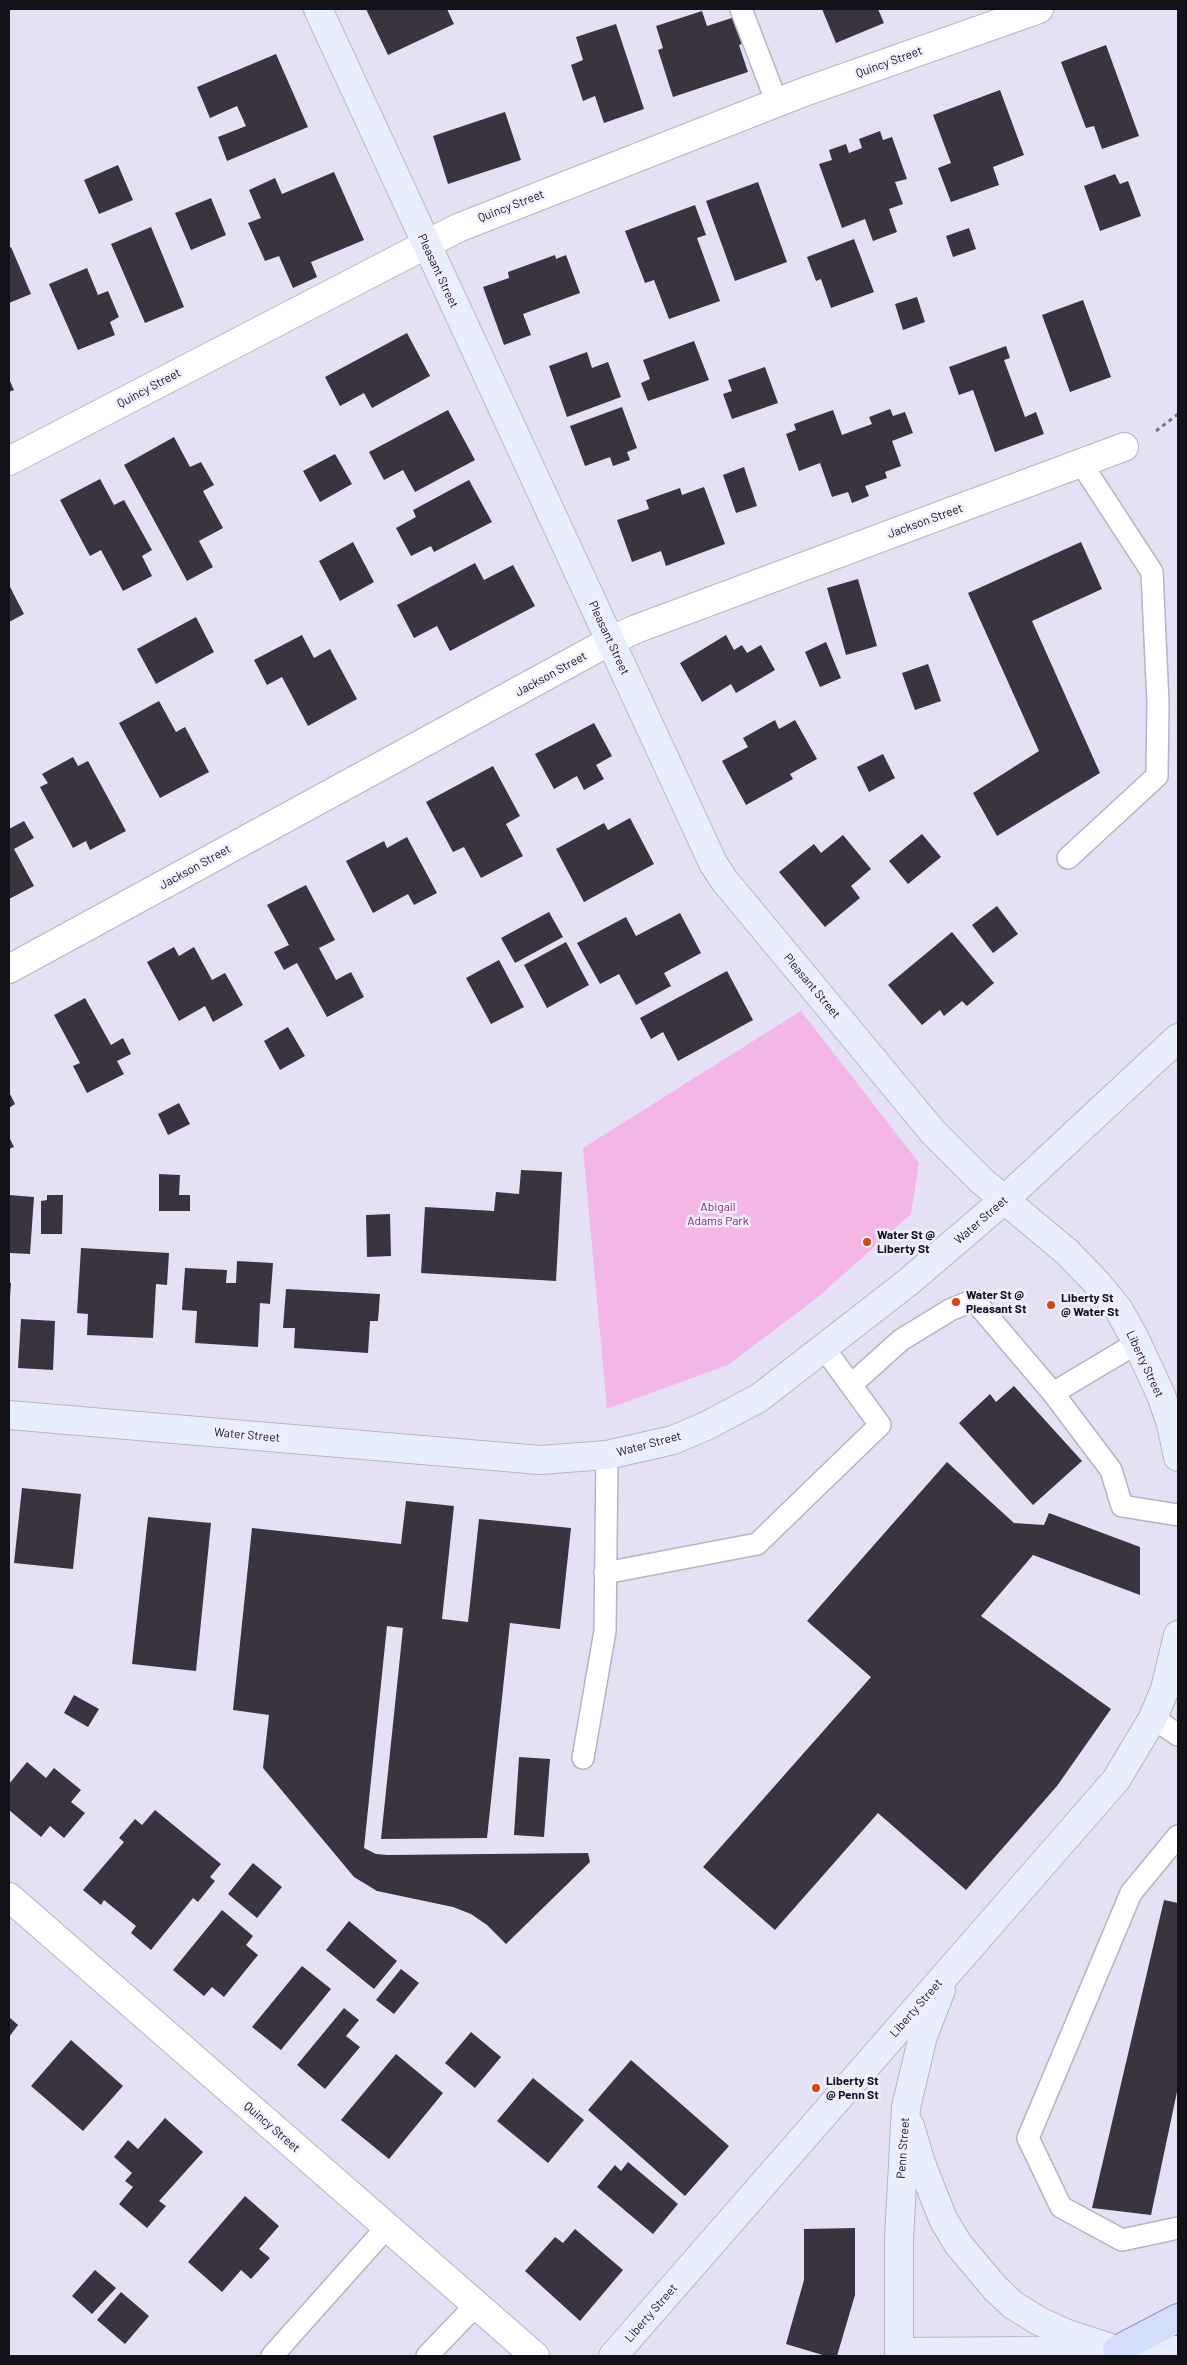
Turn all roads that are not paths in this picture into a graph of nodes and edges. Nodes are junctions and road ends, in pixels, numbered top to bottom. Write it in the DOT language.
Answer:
graph roads {
  1 [pos="318,9"];
  2 [pos="741,9"];
  3 [pos="1039,9"];
  4 [pos="777,103"];
  5 [pos="425,244"];
  6 [pos="1124,447"];
  7 [pos="9,461"];
  8 [pos="1081,463"];
  9 [pos="610,641"];
  10 [pos="1068,858"];
  11 [pos="9,969"];
  12 [pos="1178,1038"];
  13 [pos="1004,1200"];
  14 [pos="1137,1343"];
  15 [pos="824,1348"];
  16 [pos="851,1385"];
  17 [pos="1053,1393"];
  18 [pos="9,1415"];
  19 [pos="607,1455"];
  20 [pos="1178,1457"];
  21 [pos="1178,1515"];
  22 [pos="606,1573"];
  23 [pos="1178,1635"];
  24 [pos="1153,1718"];
  25 [pos="1178,1735"];
  26 [pos="583,1758"];
  27 [pos="1178,1836"];
  28 [pos="9,1897"];
  29 [pos="964,1952"];
  30 [pos="906,2107"];
  31 [pos="387,2227"];
  32 [pos="1178,2228"];
  33 [pos="476,2304"];
  34 [pos="1178,2318"];
  35 [pos="1116,2350"];
  36 [pos="1178,2350"];
  37 [pos="899,2354"];
  38 [pos="272,2356"];
  39 [pos="427,2356"];
  40 [pos="535,2356"];
  41 [pos="613,2356"];
  1 -- 5 [label="main road, Pleasant Street"];
  2 -- 4 [label="lane"];
  3 -- 4 [label="street, Quincy Street"];
  4 -- 5 [label="street, Quincy Street"];
  5 -- 7 [label="street, Quincy Street"];
  5 -- 9 [label="main road, Pleasant Street"];
  6 -- 8 [label="street, Jackson Street"];
  8 -- 9 [label="street, Jackson Street"];
  8 -- 10 [label="lane"];
  9 -- 11 [label="street, Jackson Street"];
  9 -- 13 [label="main road, Pleasant Street"];
  12 -- 13 [label="main road, Water Street"];
  13 -- 14 [label="main road, Liberty Street"];
  13 -- 15 [label="main road, Water Street"];
  14 -- 17 [label="lane"];
  14 -- 20 [label="main road, Liberty Street"];
  15 -- 16 [label="lane"];
  15 -- 19 [label="main road, Water Street"];
  16 -- 17 [label="lane"];
  16 -- 22 [label="lane"];
  17 -- 21 [label="lane"];
  18 -- 19 [label="main road, Water Street"];
  19 -- 22 [label="lane"];
  22 -- 26 [label="lane"];
  23 -- 24 [label="main road, Liberty Street"];
  24 -- 25 [label="lane"];
  24 -- 29 [label="main road, Liberty Street"];
  27 -- 32 [label="lane"];
  28 -- 31 [label="street, Quincy Street"];
  29 -- 30 [label="main road, Penn Street"];
  29 -- 41 [label="main road, Liberty Street"];
  30 -- 35 [label="main road"];
  30 -- 37 [label="main road, Penn Street"];
  31 -- 33 [label="street, Quincy Street"];
  31 -- 38 [label="lane"];
  33 -- 39 [label="lane"];
  33 -- 40 [label="street, Quincy Street"];
  34 -- 35 [label="main road"];
  35 -- 36 [label="main road"];
  35 -- 37 [label="main road"];
}
